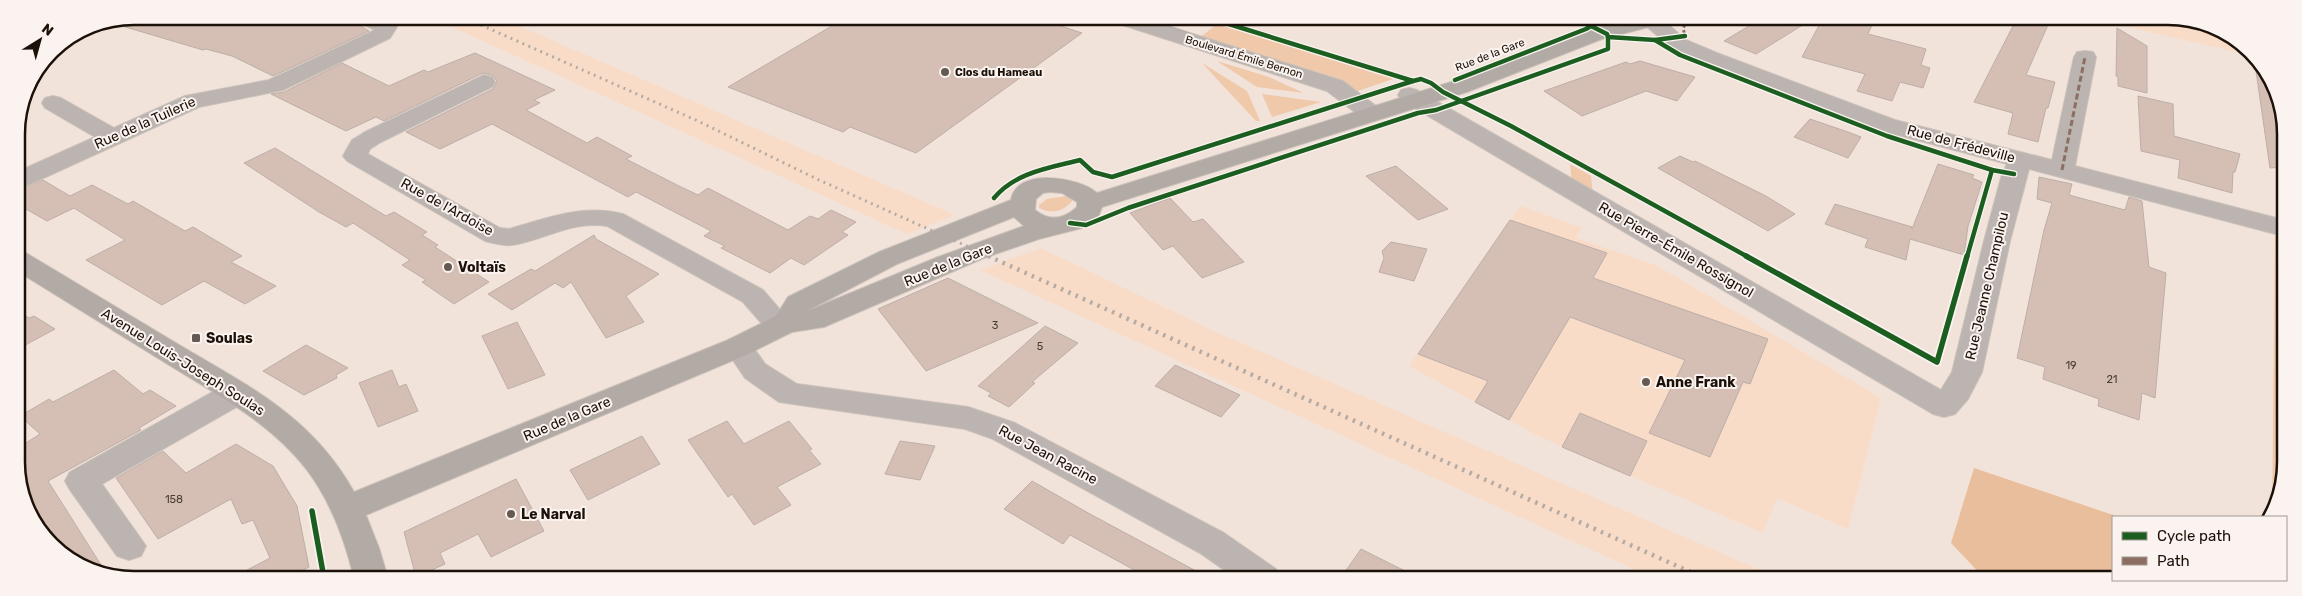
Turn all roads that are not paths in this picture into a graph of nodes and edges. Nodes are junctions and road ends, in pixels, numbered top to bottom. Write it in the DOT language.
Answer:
graph roads {
  1 [pos="383,25"];
  2 [pos="1142,25"];
  3 [pos="1590,25"];
  4 [pos="1629,25"];
  5 [pos="1654,25"];
  6 [pos="2085,57"];
  7 [pos="484,82"];
  8 [pos="1413,97"];
  9 [pos="53,103"];
  10 [pos="1369,112"];
  11 [pos="113,137"];
  12 [pos="2020,160"];
  13 [pos="2062,170"];
  14 [pos="25,177"];
  15 [pos="1086,197"];
  16 [pos="1021,205"];
  17 [pos="1054,226"];
  18 [pos="2277,226"];
  19 [pos="25,264"];
  20 [pos="783,324"];
  21 [pos="738,348"];
  22 [pos="236,393"];
  23 [pos="1944,406"];
  24 [pos="346,509"];
  25 [pos="129,546"];
  26 [pos="369,571"];
  27 [pos="1252,571"];
  1 -- 11 [label="street, Rue de la Tuilerie"];
  2 -- 10 [label="street, Boulevard Émile Bernon"];
  3 -- 8 [label="street, Rue de la Gare"];
  4 -- 8 [label="street, Rue de la Gare"];
  5 -- 12 [label="street, Rue de Frédeville"];
  6 -- 13 [label="street"];
  7 -- 20 [label="street, Rue de l'Ardoise"];
  8 -- 10 [label="street, Rue de la Gare"];
  8 -- 23 [label="street, Rue Pierre-Émile Rossignol"];
  9 -- 11 [label="street"];
  10 -- 15 [label="street, Rue de la Gare"];
  11 -- 14 [label="street, Rue de la Tuilerie"];
  12 -- 13 [label="street, Rue de Frédeville"];
  12 -- 23 [label="street, Rue Jeanne Champilou"];
  13 -- 18 [label="street, Rue de Frédeville"];
  15 -- 16 [label="street, Rue de la Gare"];
  15 -- 17 [label="street, Rue de la Gare"];
  16 -- 17 [label="street"];
  16 -- 20 [label="street, Rue de la Gare"];
  17 -- 20 [label="street, Rue de la Gare"];
  19 -- 22 [label="street, Avenue Louis-Joseph Soulas"];
  20 -- 21 [label="street, Rue de la Gare"];
  21 -- 24 [label="street, Rue de la Gare"];
  21 -- 27 [label="street, Rue Jean Racine"];
  22 -- 24 [label="street, Avenue Louis-Joseph Soulas"];
  22 -- 25 [label="street"];
  24 -- 26 [label="street, Avenue Louis-Joseph Soulas"];
}
